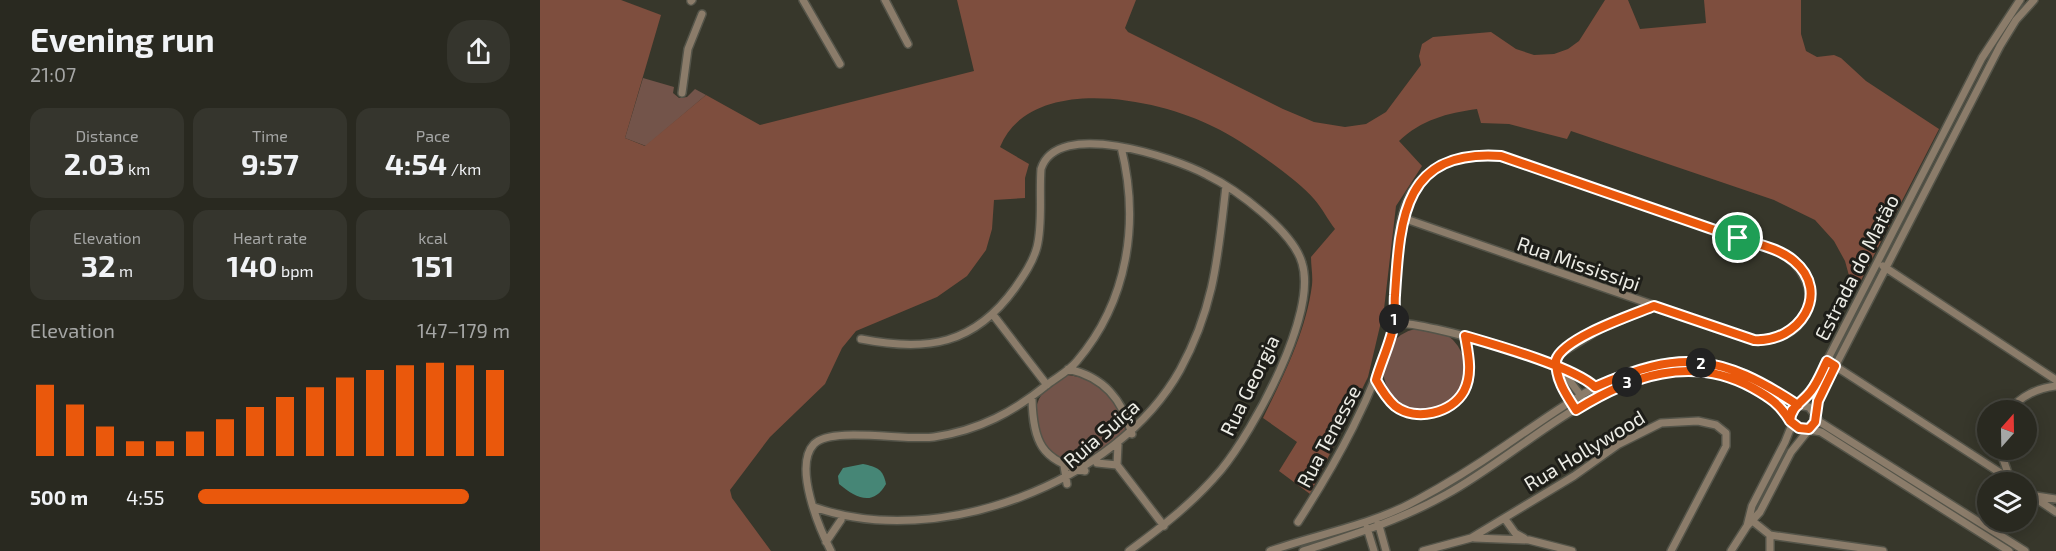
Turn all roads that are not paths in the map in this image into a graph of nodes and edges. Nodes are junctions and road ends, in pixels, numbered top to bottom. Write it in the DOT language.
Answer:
graph roads {
  1 [pos="803,0"];
  2 [pos="885,0"];
  3 [pos="2020,0"];
  4 [pos="2034,0"];
  5 [pos="702,14"];
  6 [pos="908,44"];
  7 [pos="840,64"];
  8 [pos="682,93"];
  9 [pos="1121,147"];
  10 [pos="1226,186"];
  11 [pos="1403,218"];
  12 [pos="1878,263"];
  13 [pos="1886,268"];
  14 [pos="1654,306"];
  15 [pos="1806,314"];
  16 [pos="994,316"];
  17 [pos="1394,323"];
  18 [pos="1465,336"];
  19 [pos="861,339"];
  20 [pos="1827,361"];
  21 [pos="1835,366"];
  22 [pos="1558,367"];
  23 [pos="1068,369"];
  24 [pos="1376,380"];
  25 [pos="2056,380"];
  26 [pos="1047,385"];
  27 [pos="2056,386"];
  28 [pos="1595,387"];
  29 [pos="1580,394"];
  30 [pos="1600,395"];
  31 [pos="1032,399"];
  32 [pos="2023,400"];
  33 [pos="1570,401"];
  34 [pos="1586,403"];
  35 [pos="1798,405"];
  36 [pos="1576,410"];
  37 [pos="1814,412"];
  38 [pos="1790,421"];
  39 [pos="1809,429"];
  40 [pos="1132,434"];
  41 [pos="1118,445"];
  42 [pos="1097,463"];
  43 [pos="1117,465"];
  44 [pos="1064,466"];
  45 [pos="1085,471"];
  46 [pos="2001,472"];
  47 [pos="1067,484"];
  48 [pos="1057,490"];
  49 [pos="2037,497"];
  50 [pos="2056,499"];
  51 [pos="2037,500"];
  52 [pos="814,507"];
  53 [pos="2056,512"];
  54 [pos="1376,517"];
  55 [pos="1504,519"];
  56 [pos="1751,519"];
  57 [pos="841,520"];
  58 [pos="1365,521"];
  59 [pos="1298,522"];
  60 [pos="1164,526"];
  61 [pos="1380,526"];
  62 [pos="883,528"];
  63 [pos="1368,530"];
  64 [pos="1770,535"];
  65 [pos="1471,538"];
  66 [pos="1529,540"];
  67 [pos="826,542"];
  68 [pos="831,551"];
  69 [pos="1129,551"];
  70 [pos="1270,551"];
  71 [pos="1302,551"];
  72 [pos="1374,551"];
  73 [pos="1386,551"];
  74 [pos="1423,551"];
  75 [pos="1572,551"];
  76 [pos="1671,551"];
  77 [pos="1731,551"];
  78 [pos="1770,551"];
  79 [pos="1883,551"];
  80 [pos="2009,551"];
  81 [pos="2025,551"];
  1 -- 7 [label="street"];
  2 -- 6 [label="street"];
  3 -- 12 [label="street, Estrada do Matão"];
  4 -- 13 [label="street, Estrada do Matão"];
  5 -- 8 [label="street"];
  9 -- 10 [label="street, Rua Georgia"];
  9 -- 16 [label="street, Rua Georgia"];
  9 -- 23 [label="street"];
  10 -- 40 [label="street, Ruia Suiça"];
  10 -- 60 [label="street, Rua Georgia"];
  11 -- 14 [label="street, Rua Mississipi"];
  11 -- 15 [label="street, Rua Tenesse"];
  11 -- 17 [label="street, Rua Tenesse"];
  12 -- 13 [label="street"];
  12 -- 20 [label="street, Estrada do Matão"];
  13 -- 21 [label="street, Estrada do Matão"];
  13 -- 25 [label="street"];
  14 -- 15 [label="street, Rua Mississipi"];
  14 -- 22 [label="street"];
  16 -- 19 [label="street, Rua Georgia"];
  16 -- 26 [label="street"];
  17 -- 18 [label="street"];
  17 -- 24 [label="street, Rua Tenesse"];
  18 -- 22 [label="street"];
  18 -- 24 [label="street"];
  20 -- 21 [label="street"];
  20 -- 35 [label="street, Estrada do Matão"];
  21 -- 37 [label="street, Estrada do Matão"];
  21 -- 46 [label="street"];
  22 -- 28 [label="street"];
  22 -- 29 [label="street"];
  22 -- 33 [label="street"];
  23 -- 26 [label="street"];
  23 -- 40 [label="street"];
  24 -- 59 [label="street, Rua Tenesse"];
  26 -- 31 [label="street"];
  27 -- 32 [label="street"];
  28 -- 29 [label="street"];
  28 -- 30 [label="street"];
  28 -- 35 [label="street"];
  29 -- 33 [label="street"];
  29 -- 34 [label="street"];
  30 -- 34 [label="street"];
  30 -- 38 [label="street"];
  31 -- 44 [label="street"];
  31 -- 52 [label="street"];
  33 -- 36 [label="street"];
  33 -- 54 [label="street"];
  34 -- 36 [label="street"];
  35 -- 37 [label="street"];
  35 -- 38 [label="street, Estrada do Matão"];
  36 -- 61 [label="street"];
  37 -- 39 [label="street"];
  37 -- 81 [label="street"];
  38 -- 39 [label="street"];
  38 -- 56 [label="street, Estrada do Matão"];
  39 -- 56 [label="street"];
  39 -- 80 [label="street"];
  40 -- 41 [label="street, Ruia Suiça"];
  41 -- 42 [label="street, Ruia Suiça"];
  41 -- 43 [label="street"];
  42 -- 43 [label="street"];
  42 -- 45 [label="street, Ruia Suiça"];
  43 -- 60 [label="street"];
  44 -- 45 [label="street"];
  44 -- 47 [label="street"];
  45 -- 47 [label="street, Ruia Suiça"];
  47 -- 48 [label="street, Ruia Suiça"];
  49 -- 50 [label="street"];
  51 -- 53 [label="street"];
  52 -- 57 [label="street"];
  52 -- 67 [label="street"];
  54 -- 58 [label="street"];
  54 -- 61 [label="street"];
  55 -- 65 [label="street, Rua Hollywood"];
  55 -- 66 [label="street"];
  55 -- 76 [label="street, Rua Hollywood"];
  56 -- 64 [label="street"];
  56 -- 77 [label="street"];
  57 -- 62 [label="street"];
  57 -- 67 [label="street"];
  58 -- 63 [label="street"];
  58 -- 70 [label="street"];
  60 -- 69 [label="street, Rua Georgia"];
  61 -- 63 [label="street"];
  61 -- 73 [label="street"];
  63 -- 71 [label="street"];
  63 -- 72 [label="street"];
  64 -- 78 [label="street"];
  64 -- 79 [label="street"];
  65 -- 66 [label="street, Rua Hollywood"];
  65 -- 74 [label="street, Rua Hollywood"];
  66 -- 75 [label="street, Rua Hollywood"];
  67 -- 68 [label="street"];
}
